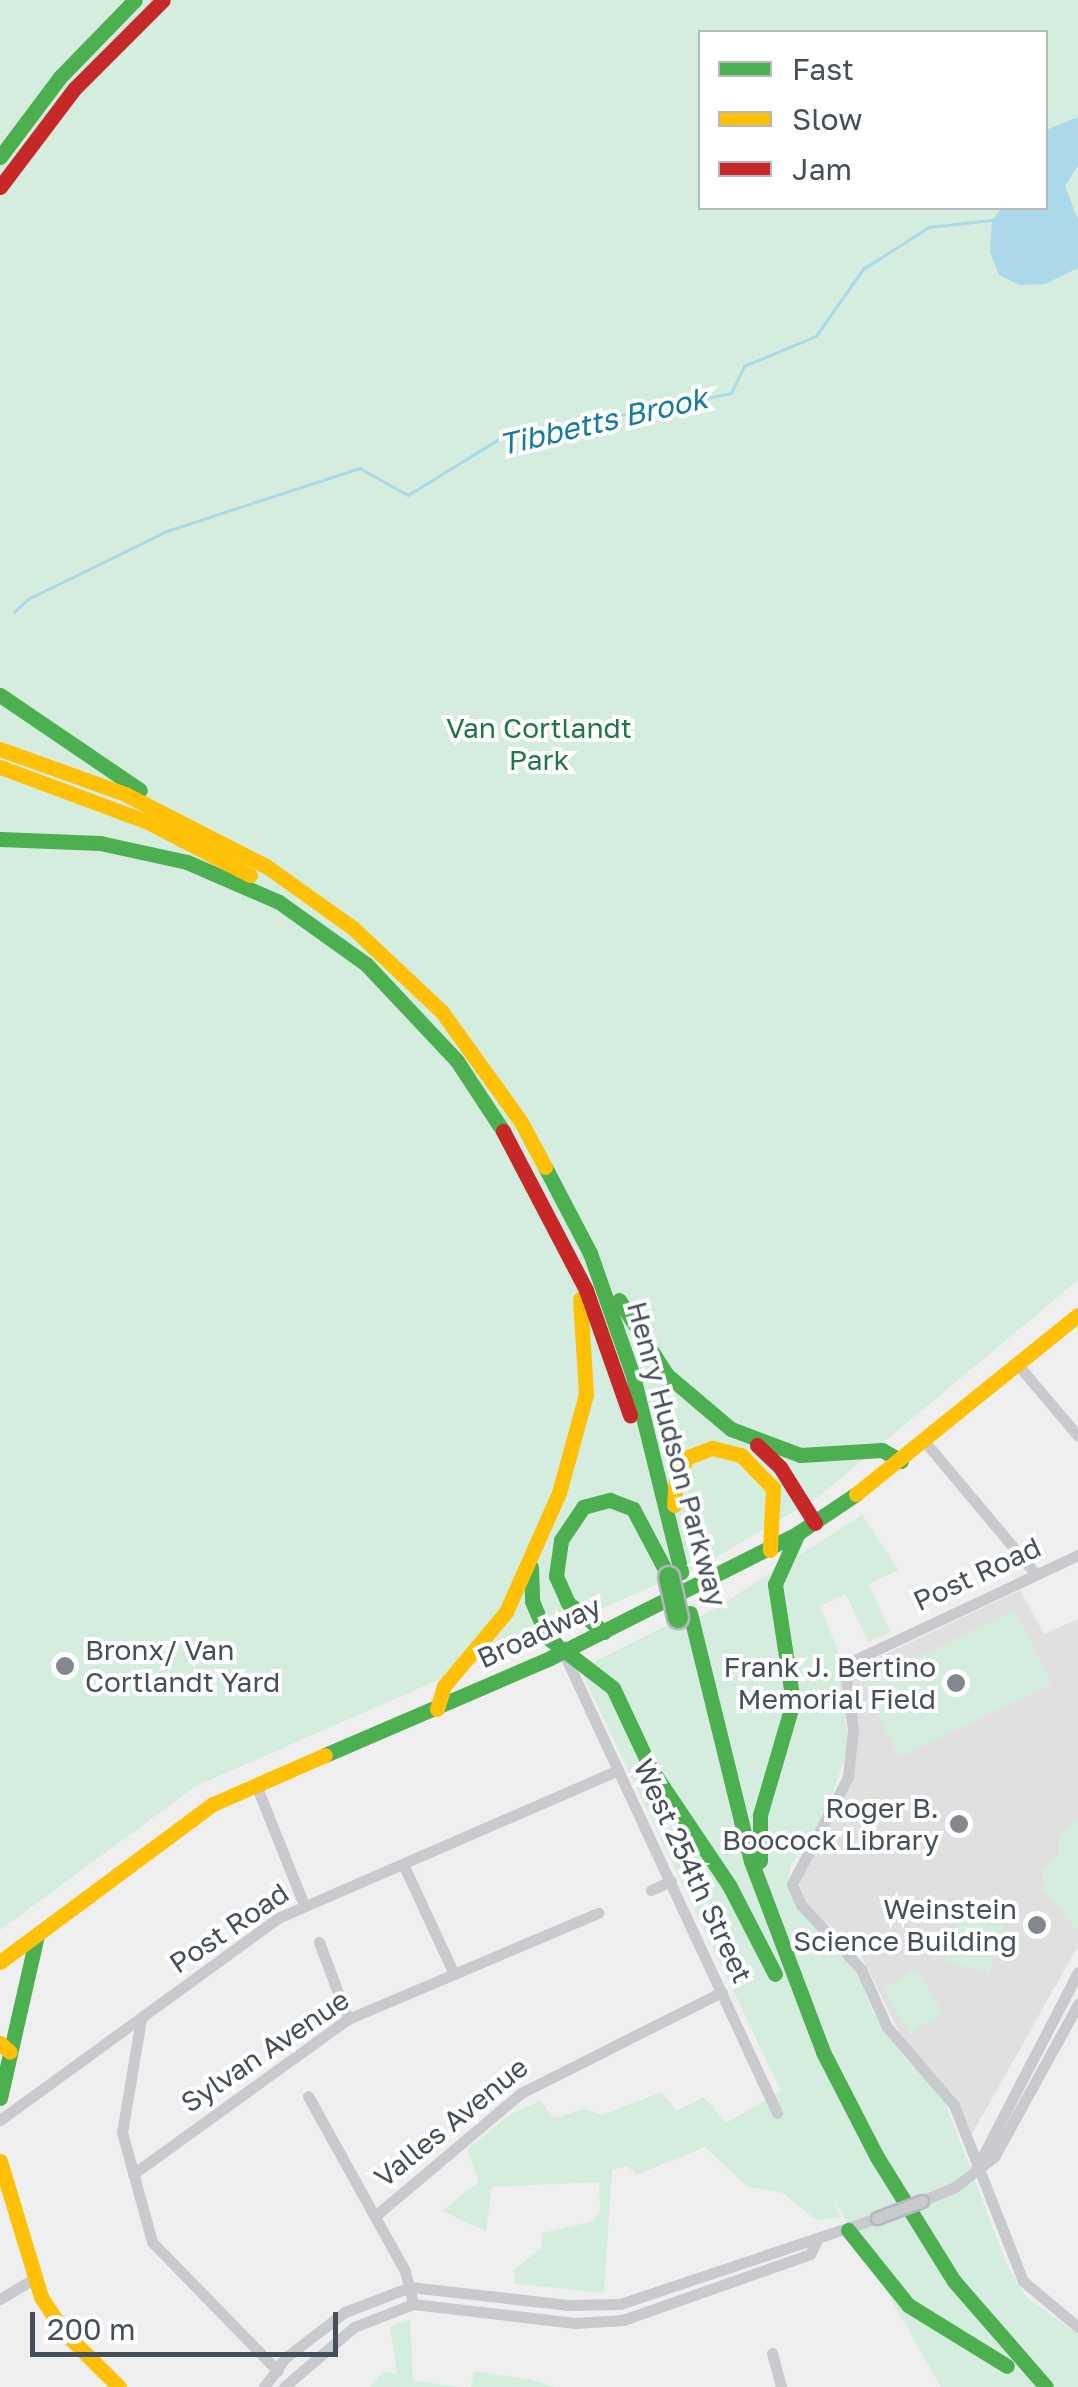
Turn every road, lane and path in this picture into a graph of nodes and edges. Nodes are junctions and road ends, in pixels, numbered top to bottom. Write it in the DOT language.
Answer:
graph roads {
  1 [pos="135,0"];
  2 [pos="162,0"];
  3 [pos="0,158"];
  4 [pos="0,188"];
  5 [pos="0,696"];
  6 [pos="0,749"];
  7 [pos="0,767"];
  8 [pos="209,834"];
  9 [pos="0,838"];
  10 [pos="329,934"];
  11 [pos="572,1238"];
  12 [pos="1078,1315"];
  13 [pos="1018,1365"];
  14 [pos="736,1432"];
  15 [pos="1078,1436"];
  16 [pos="925,1442"];
  17 [pos="901,1461"];
  18 [pos="806,1528"];
  19 [pos="676,1547"];
  20 [pos="770,1550"];
  21 [pos="534,1555"];
  22 [pos="1078,1555"];
  23 [pos="675,1574"];
  24 [pos="1035,1574"];
  25 [pos="684,1615"];
  26 [pos="604,1632"];
  27 [pos="563,1652"];
  28 [pos="438,1708"];
  29 [pos="618,1770"];
  30 [pos="256,1784"];
  31 [pos="403,1864"];
  32 [pos="671,1881"];
  33 [pos="651,1890"];
  34 [pos="304,1905"];
  35 [pos="768,1912"];
  36 [pos="598,1913"];
  37 [pos="37,1934"];
  38 [pos="318,1942"];
  39 [pos="0,1962"];
  40 [pos="1078,1972"];
  41 [pos="454,1974"];
  42 [pos="775,1974"];
  43 [pos="722,1992"];
  44 [pos="1078,2004"];
  45 [pos="141,2019"];
  46 [pos="348,2019"];
  47 [pos="5,2047"];
  48 [pos="308,2096"];
  49 [pos="0,2098"];
  50 [pos="777,2113"];
  51 [pos="0,2120"];
  52 [pos="0,2160"];
  53 [pos="976,2169"];
  54 [pos="133,2174"];
  55 [pos="375,2216"];
  56 [pos="848,2230"];
  57 [pos="816,2242"];
  58 [pos="746,2262"];
  59 [pos="752,2276"];
  60 [pos="35,2278"];
  61 [pos="410,2287"];
  62 [pos="0,2299"];
  63 [pos="413,2304"];
  64 [pos="577,2306"];
  65 [pos="575,2323"];
  66 [pos="1078,2327"];
  67 [pos="772,2353"];
  68 [pos="1007,2366"];
  69 [pos="276,2370"];
  70 [pos="287,2384"];
  71 [pos="119,2387"];
  72 [pos="264,2387"];
  73 [pos="780,2387"];
  74 [pos="1027,2387"];
  75 [pos="1046,2387"];
  1 -- 3 [label="main road"];
  2 -- 4 [label="main road"];
  5 -- 8 [label="main road"];
  6 -- 8 [label="main road, Henry Hudson Parkway"];
  7 -- 10 [label="main road"];
  8 -- 11 [label="main road, Henry Hudson Parkway"];
  9 -- 10 [label="main road, Henry Hudson Parkway"];
  10 -- 11 [label="main road, Henry Hudson Parkway"];
  11 -- 14 [label="main road"];
  11 -- 19 [label="main road, Henry Hudson Parkway"];
  11 -- 21 [label="main road"];
  11 -- 23 [label="main road, Henry Hudson Parkway"];
  12 -- 13 [label="main road, Broadway"];
  13 -- 15 [label="street"];
  13 -- 16 [label="main road, Broadway"];
  14 -- 17 [label="main road"];
  14 -- 18 [label="main road"];
  16 -- 17 [label="main road, Broadway"];
  16 -- 24 [label="street"];
  17 -- 18 [label="main road, Broadway"];
  18 -- 20 [label="main road, Broadway"];
  18 -- 35 [label="main road"];
  19 -- 20 [label="main road"];
  19 -- 23 [label="main road, Henry Hudson Parkway"];
  20 -- 26 [label="main road, Broadway"];
  21 -- 27 [label="main road"];
  21 -- 28 [label="main road"];
  22 -- 24 [label="street, Post Road"];
  23 -- 25 [label="main road, Henry Hudson Parkway, bridge"];
  23 -- 26 [label="main road"];
  24 -- 53 [label="street, Post Road"];
  25 -- 35 [label="main road, Henry Hudson Parkway"];
  25 -- 42 [label="main road, Henry Hudson Parkway"];
  26 -- 27 [label="main road, Broadway"];
  27 -- 28 [label="main road, Broadway"];
  27 -- 29 [label="street, West 254th Street"];
  27 -- 42 [label="main road"];
  28 -- 30 [label="main road, Broadway"];
  29 -- 31 [label="street, Post Road"];
  29 -- 32 [label="street, West 254th Street"];
  30 -- 34 [label="street"];
  30 -- 37 [label="main road, Broadway"];
  31 -- 34 [label="street, Post Road"];
  31 -- 41 [label="street"];
  32 -- 33 [label="street"];
  32 -- 43 [label="street, West 254th Street"];
  34 -- 45 [label="street, Post Road"];
  35 -- 75 [label="main road, Henry Hudson Parkway"];
  36 -- 41 [label="street, Sylvan Avenue"];
  37 -- 39 [label="main road, Broadway"];
  37 -- 47 [label="main road"];
  38 -- 46 [label="street"];
  40 -- 53 [label="street"];
  41 -- 46 [label="street, Sylvan Avenue"];
  42 -- 68 [label="main road, Henry Hudson Parkway"];
  43 -- 50 [label="street, West 254th Street"];
  43 -- 55 [label="street, Valles Avenue"];
  44 -- 53 [label="street"];
  45 -- 51 [label="street, Post Road"];
  45 -- 54 [label="street"];
  46 -- 54 [label="street, Sylvan Avenue"];
  47 -- 49 [label="main road"];
  48 -- 55 [label="street"];
  52 -- 60 [label="main road"];
  53 -- 56 [label="street, bridge"];
  53 -- 66 [label="street"];
  54 -- 69 [label="street"];
  55 -- 61 [label="street"];
  56 -- 57 [label="street"];
  56 -- 68 [label="main road"];
  57 -- 58 [label="street"];
  57 -- 59 [label="street"];
  58 -- 59 [label="street"];
  58 -- 64 [label="street"];
  59 -- 65 [label="street"];
  60 -- 62 [label="street"];
  60 -- 71 [label="main road"];
  61 -- 63 [label="street"];
  61 -- 64 [label="street"];
  61 -- 69 [label="street"];
  63 -- 65 [label="street"];
  63 -- 70 [label="street"];
  64 -- 65 [label="street"];
  67 -- 73 [label="street"];
  68 -- 74 [label="main road, Henry Hudson Parkway"];
  69 -- 70 [label="street"];
  69 -- 72 [label="street"];
}
